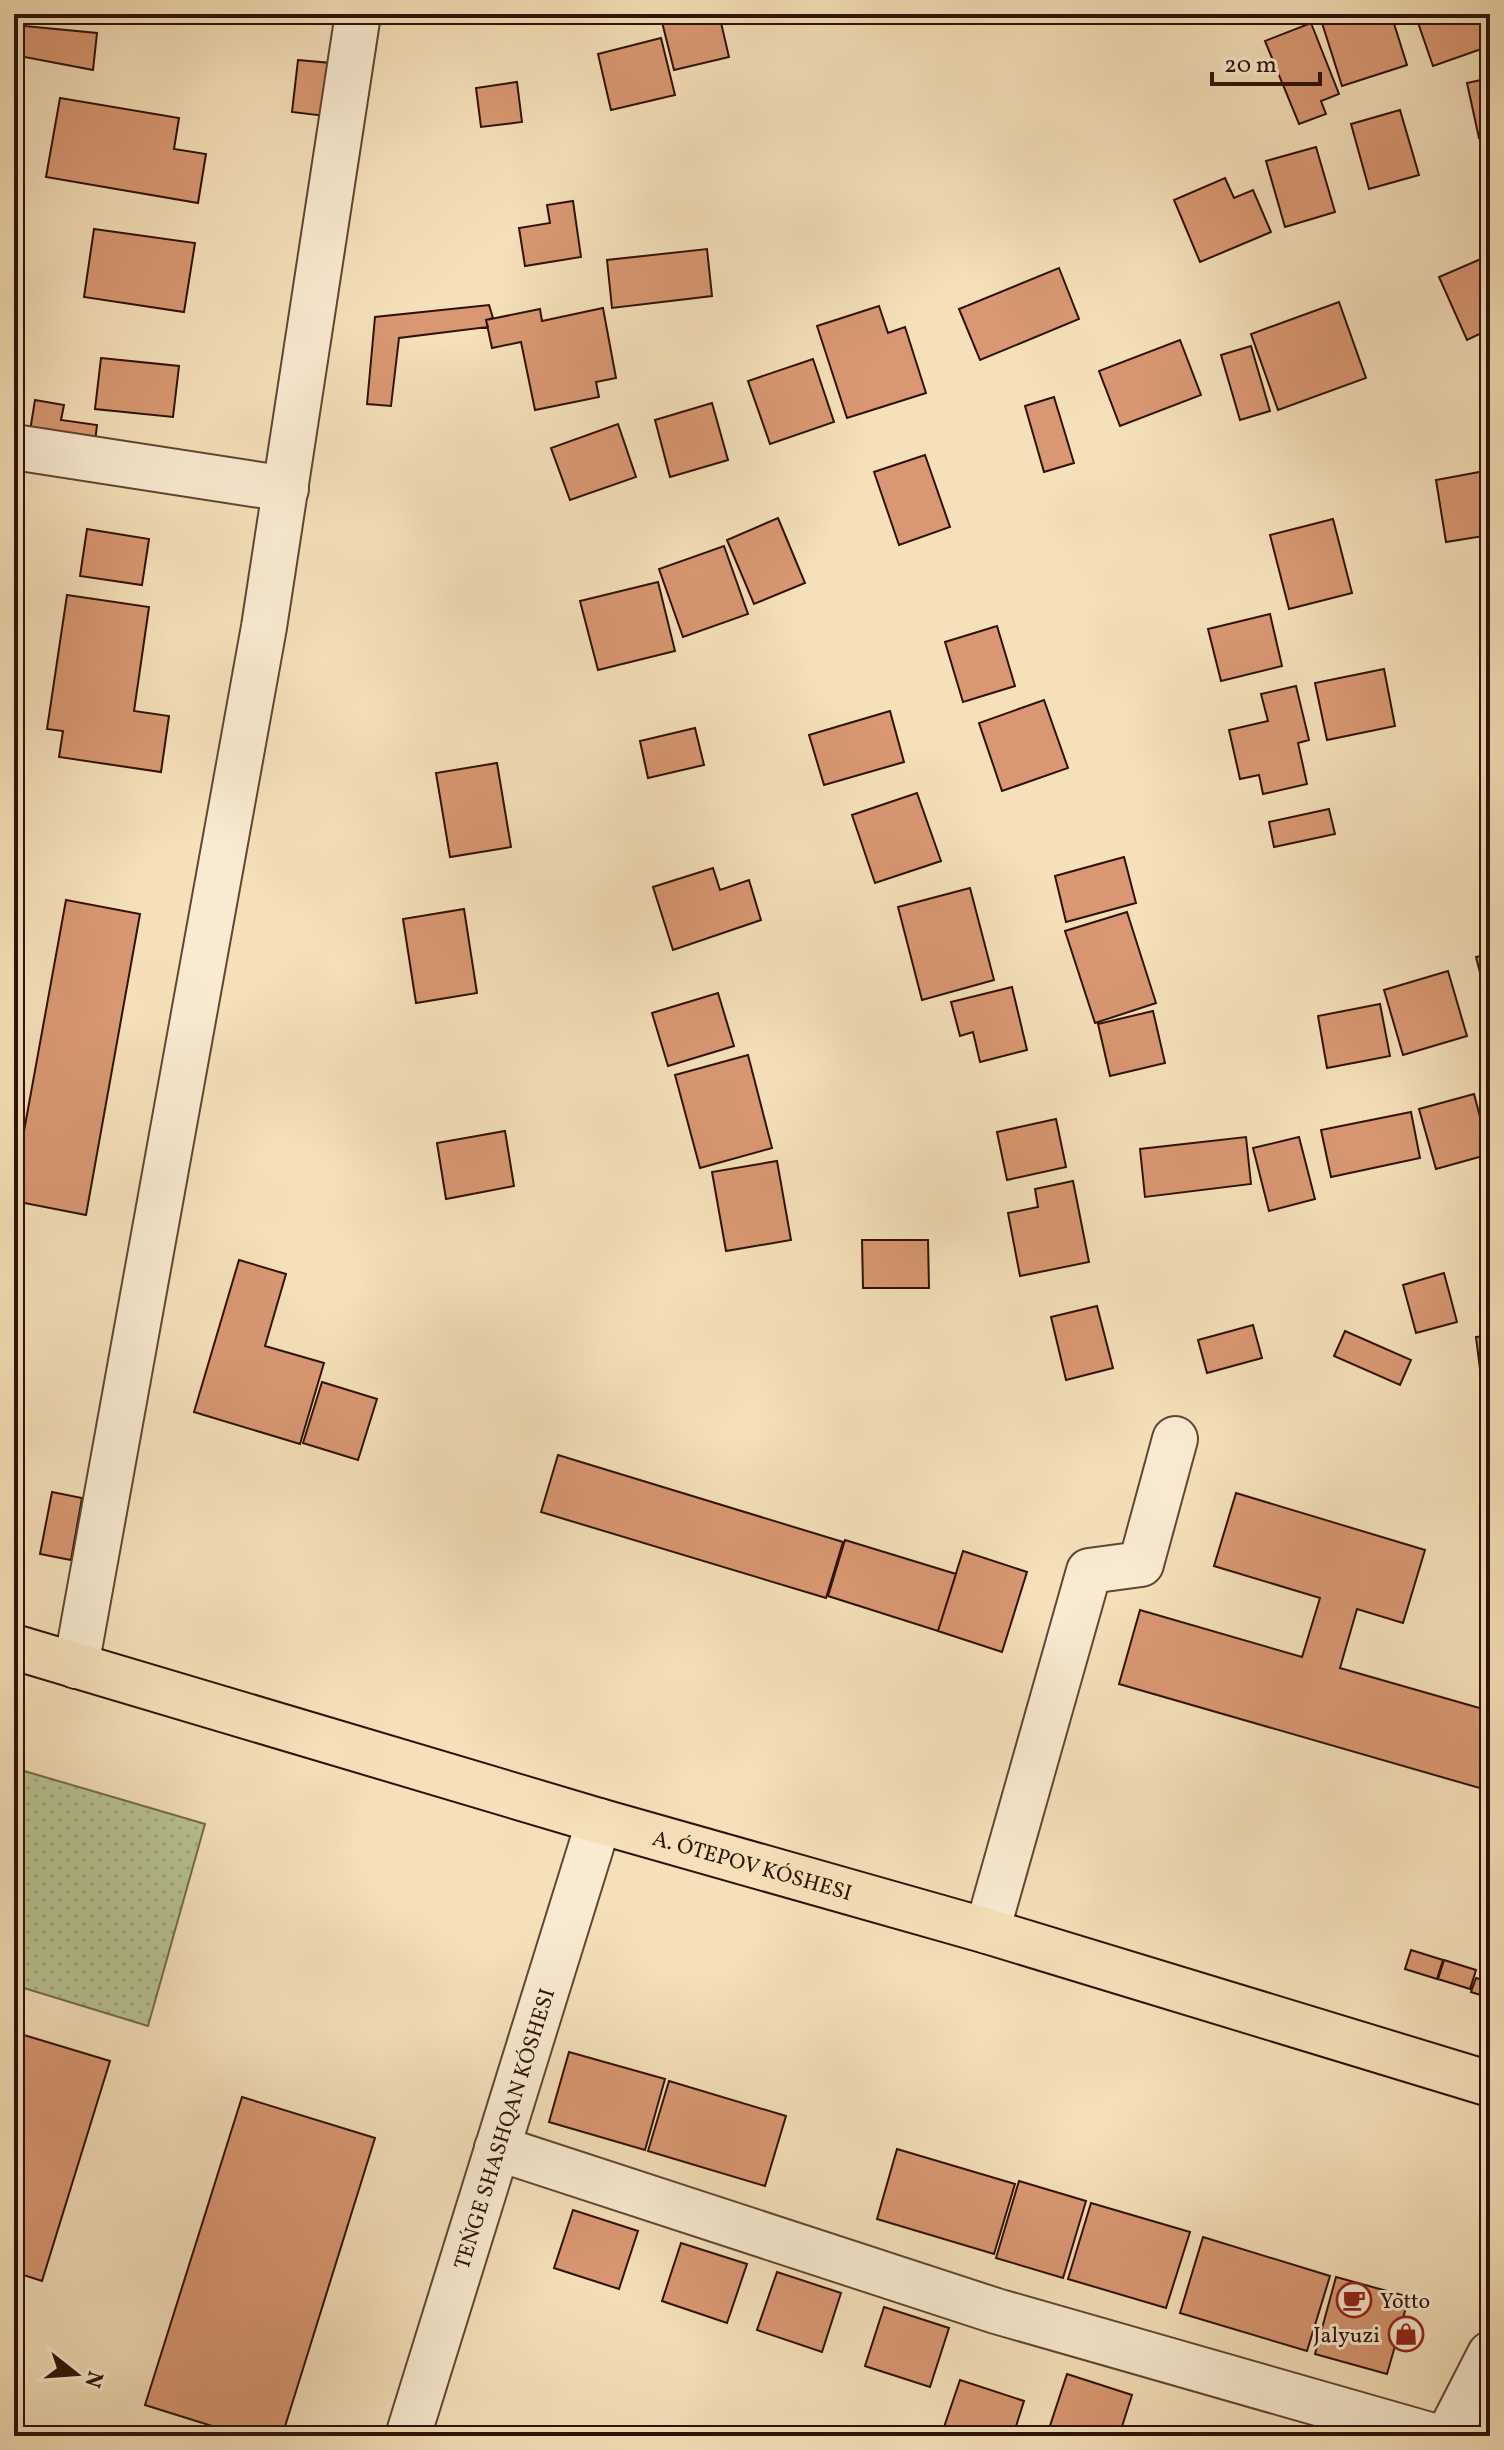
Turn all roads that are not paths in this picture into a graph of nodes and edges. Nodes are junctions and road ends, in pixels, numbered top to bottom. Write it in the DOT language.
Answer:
graph roads {
  1 [pos="358,14"];
  2 [pos="14,447"];
  3 [pos="286,489"];
  4 [pos="1175,1439"];
  5 [pos="14,1647"];
  6 [pos="76,1666"];
  7 [pos="599,1821"];
  8 [pos="987,1931"];
  9 [pos="1490,2084"];
  10 [pos="497,2148"];
  11 [pos="1490,2354"];
  12 [pos="408,2436"];
  13 [pos="1433,2436"];
  14 [pos="1448,2436"];
  1 -- 3 [label="street"];
  2 -- 3 [label="street"];
  3 -- 6 [label="street"];
  4 -- 8 [label="street"];
  5 -- 6 [label="main road, A. ÓTEPOV KÓSHESI"];
  6 -- 7 [label="main road, A. ÓTEPOV KÓSHESI"];
  7 -- 8 [label="main road, A. ÓTEPOV KÓSHESI"];
  7 -- 10 [label="street, TEŃGE SHASHQAN KÓSHESI"];
  8 -- 9 [label="main road, A. ÓTEPOV KÓSHESI"];
  10 -- 12 [label="street, TEŃGE SHASHQAN KÓSHESI"];
  10 -- 13 [label="street"];
  11 -- 14 [label="street"];
}
